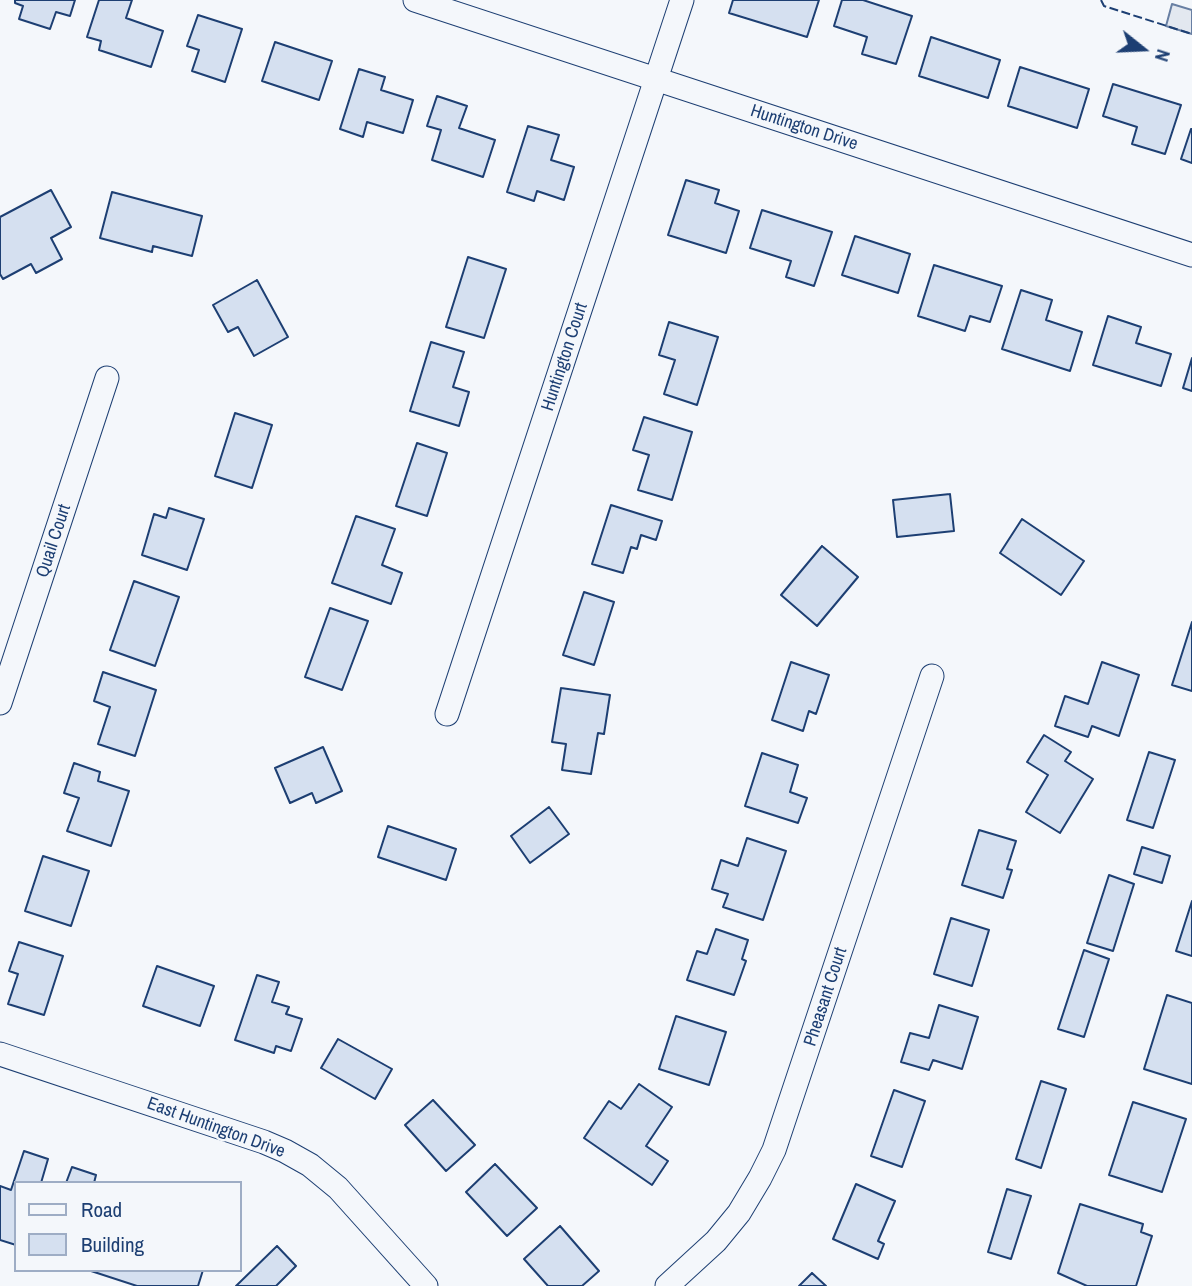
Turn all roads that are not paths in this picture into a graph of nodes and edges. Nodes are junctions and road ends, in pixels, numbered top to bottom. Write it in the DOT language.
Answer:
graph roads {
  1 [pos="415,0"];
  2 [pos="682,0"];
  3 [pos="656,79"];
  4 [pos="1192,255"];
  5 [pos="107,378"];
  6 [pos="932,676"];
  7 [pos="0,703"];
  8 [pos="447,714"];
  9 [pos="0,1054"];
  10 [pos="426,1286"];
  11 [pos="667,1286"];
  1 -- 3 [label="street, Huntington Drive"];
  2 -- 3 [label="street, Huntington Court"];
  3 -- 4 [label="street, Huntington Drive"];
  3 -- 8 [label="street, Huntington Court"];
  5 -- 7 [label="street, Quail Court"];
  6 -- 11 [label="street, Pheasant Court"];
  9 -- 10 [label="street, East Huntington Drive"];
}
